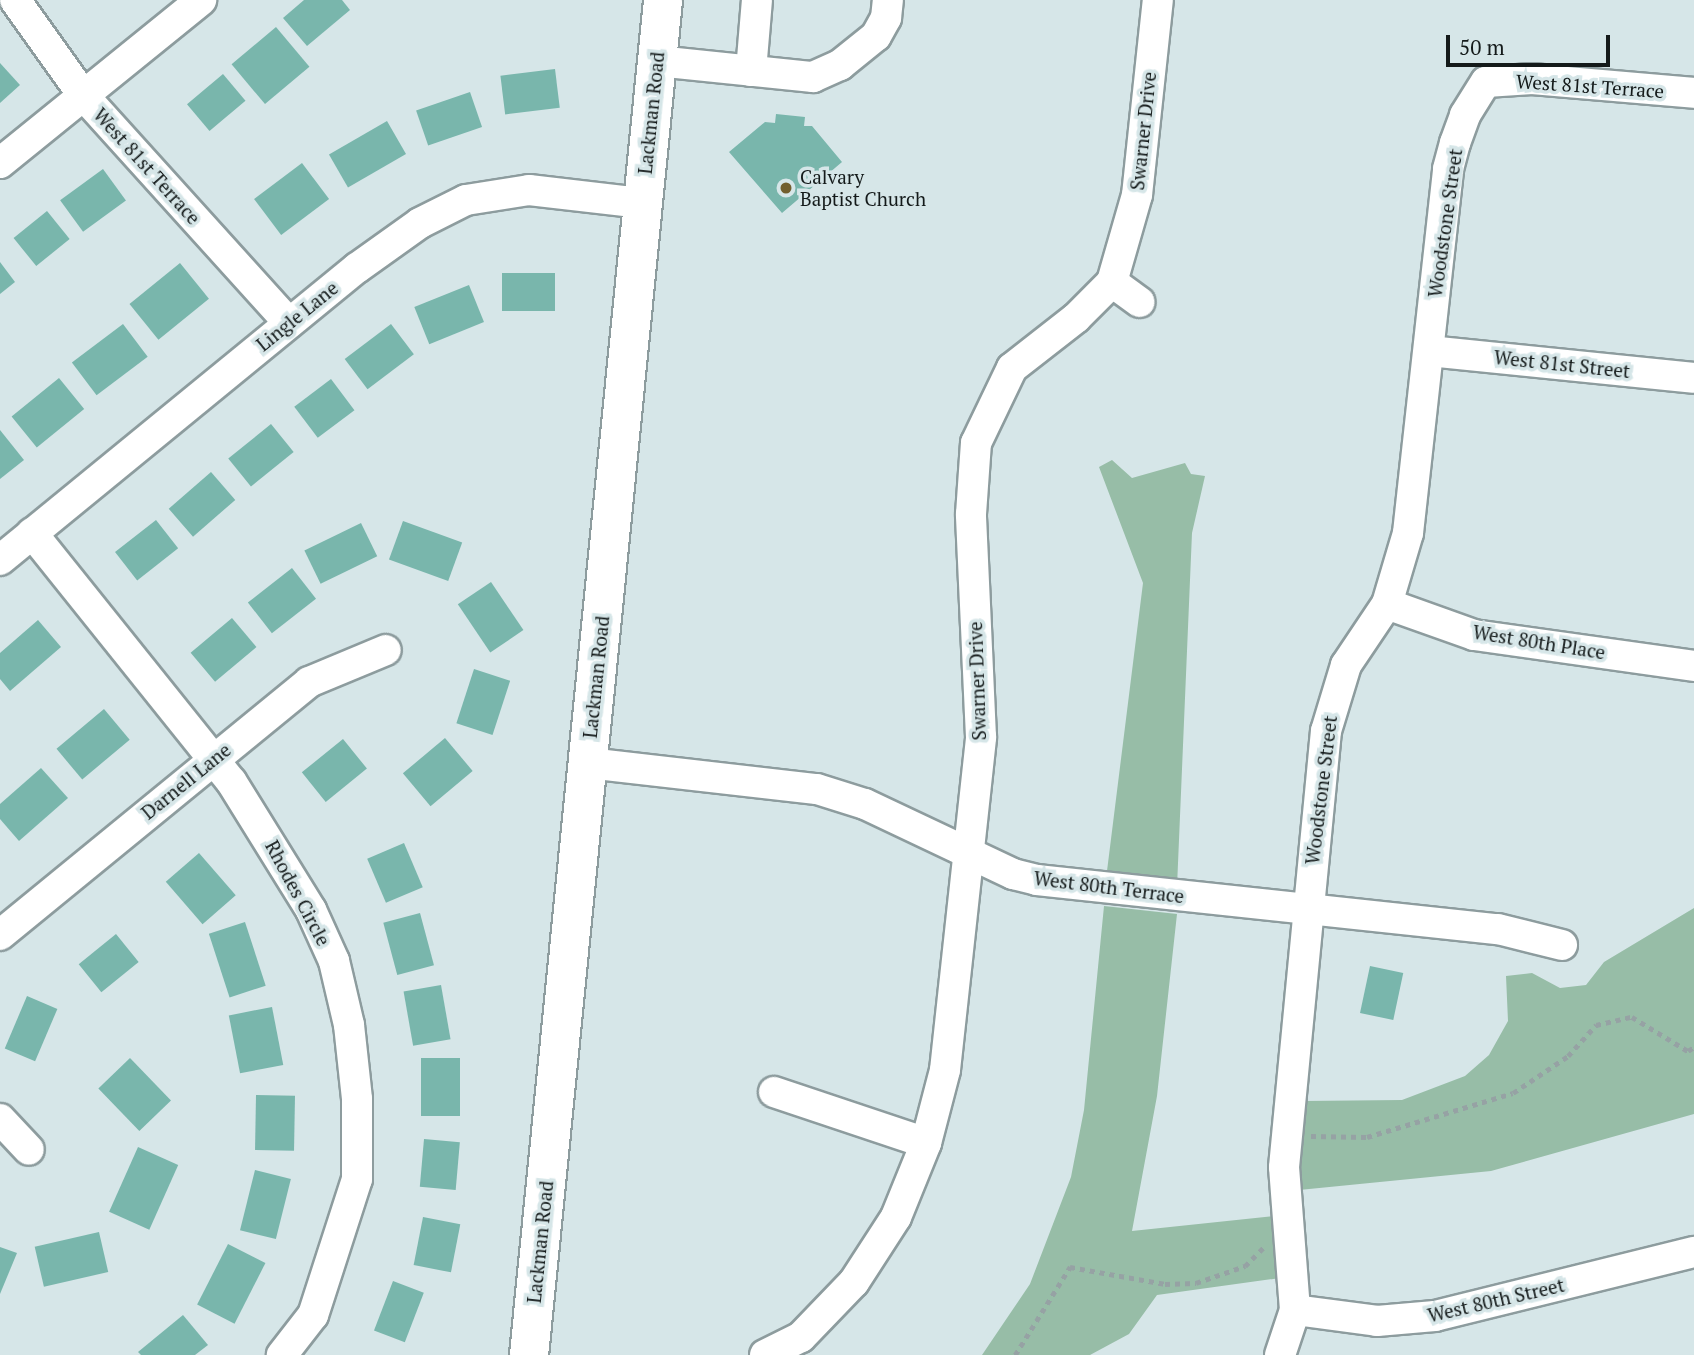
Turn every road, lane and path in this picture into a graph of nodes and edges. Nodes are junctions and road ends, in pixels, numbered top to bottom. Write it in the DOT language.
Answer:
graph roads {
  1 [pos="15,0"];
  2 [pos="201,0"];
  3 [pos="663,0"];
  4 [pos="757,0"];
  5 [pos="888,0"];
  6 [pos="1157,0"];
  7 [pos="657,61"];
  8 [pos="751,71"];
  9 [pos="1486,82"];
  10 [pos="1694,93"];
  11 [pos="83,95"];
  12 [pos="0,163"];
  13 [pos="642,203"];
  14 [pos="1112,282"];
  15 [pos="1140,302"];
  16 [pos="289,323"];
  17 [pos="1429,351"];
  18 [pos="1694,377"];
  19 [pos="32,533"];
  20 [pos="0,560"];
  21 [pos="1387,604"];
  22 [pos="386,650"];
  23 [pos="1694,666"];
  24 [pos="214,759"];
  25 [pos="588,763"];
  26 [pos="968,853"];
  27 [pos="1308,909"];
  28 [pos="0,935"];
  29 [pos="1562,945"];
  30 [pos="1694,1047"];
  31 [pos="774,1092"];
  32 [pos="0,1119"];
  33 [pos="926,1143"];
  34 [pos="1310,1147"];
  35 [pos="29,1150"];
  36 [pos="1289,1223"];
  37 [pos="1694,1252"];
  38 [pos="1295,1311"];
  39 [pos="282,1355"];
  40 [pos="529,1355"];
  41 [pos="765,1355"];
  42 [pos="1015,1355"];
  43 [pos="1280,1355"];
  1 -- 11 [label="street, West 81st Terrace"];
  2 -- 11 [label="street"];
  3 -- 7 [label="main road, Lackman Road"];
  4 -- 8 [label="street"];
  5 -- 8 [label="street"];
  6 -- 14 [label="street, Swarner Drive"];
  7 -- 8 [label="street"];
  7 -- 13 [label="main road, Lackman Road"];
  9 -- 10 [label="street, West 81st Terrace"];
  9 -- 17 [label="street, Woodstone Street"];
  11 -- 12 [label="street"];
  11 -- 16 [label="street, West 81st Terrace"];
  13 -- 16 [label="street, Lingle Lane"];
  13 -- 25 [label="main road, Lackman Road"];
  14 -- 15 [label="street"];
  14 -- 26 [label="street, Swarner Drive"];
  16 -- 19 [label="street, Lingle Lane"];
  17 -- 18 [label="street, West 81st Street"];
  17 -- 21 [label="street, Woodstone Street"];
  19 -- 20 [label="street, Lingle Lane"];
  19 -- 24 [label="street, Rhodes Circle"];
  21 -- 23 [label="street, West 80th Place"];
  21 -- 27 [label="street, Woodstone Street"];
  22 -- 24 [label="street, Darnell Lane"];
  24 -- 28 [label="street, Darnell Lane"];
  24 -- 39 [label="street, Rhodes Circle"];
  25 -- 26 [label="street, West 80th Terrace"];
  25 -- 40 [label="main road, Lackman Road"];
  26 -- 27 [label="street, West 80th Terrace"];
  26 -- 33 [label="street, Swarner Drive"];
  27 -- 29 [label="street, West 80th Terrace"];
  27 -- 36 [label="street, Woodstone Street"];
  30 -- 34 [label="path"];
  31 -- 33 [label="street"];
  32 -- 35 [label="street"];
  33 -- 41 [label="street, Swarner Drive"];
  36 -- 38 [label="street, Woodstone Street"];
  36 -- 42 [label="path"];
  37 -- 38 [label="street, West 80th Street"];
  38 -- 43 [label="street, Woodstone Street"];
}
